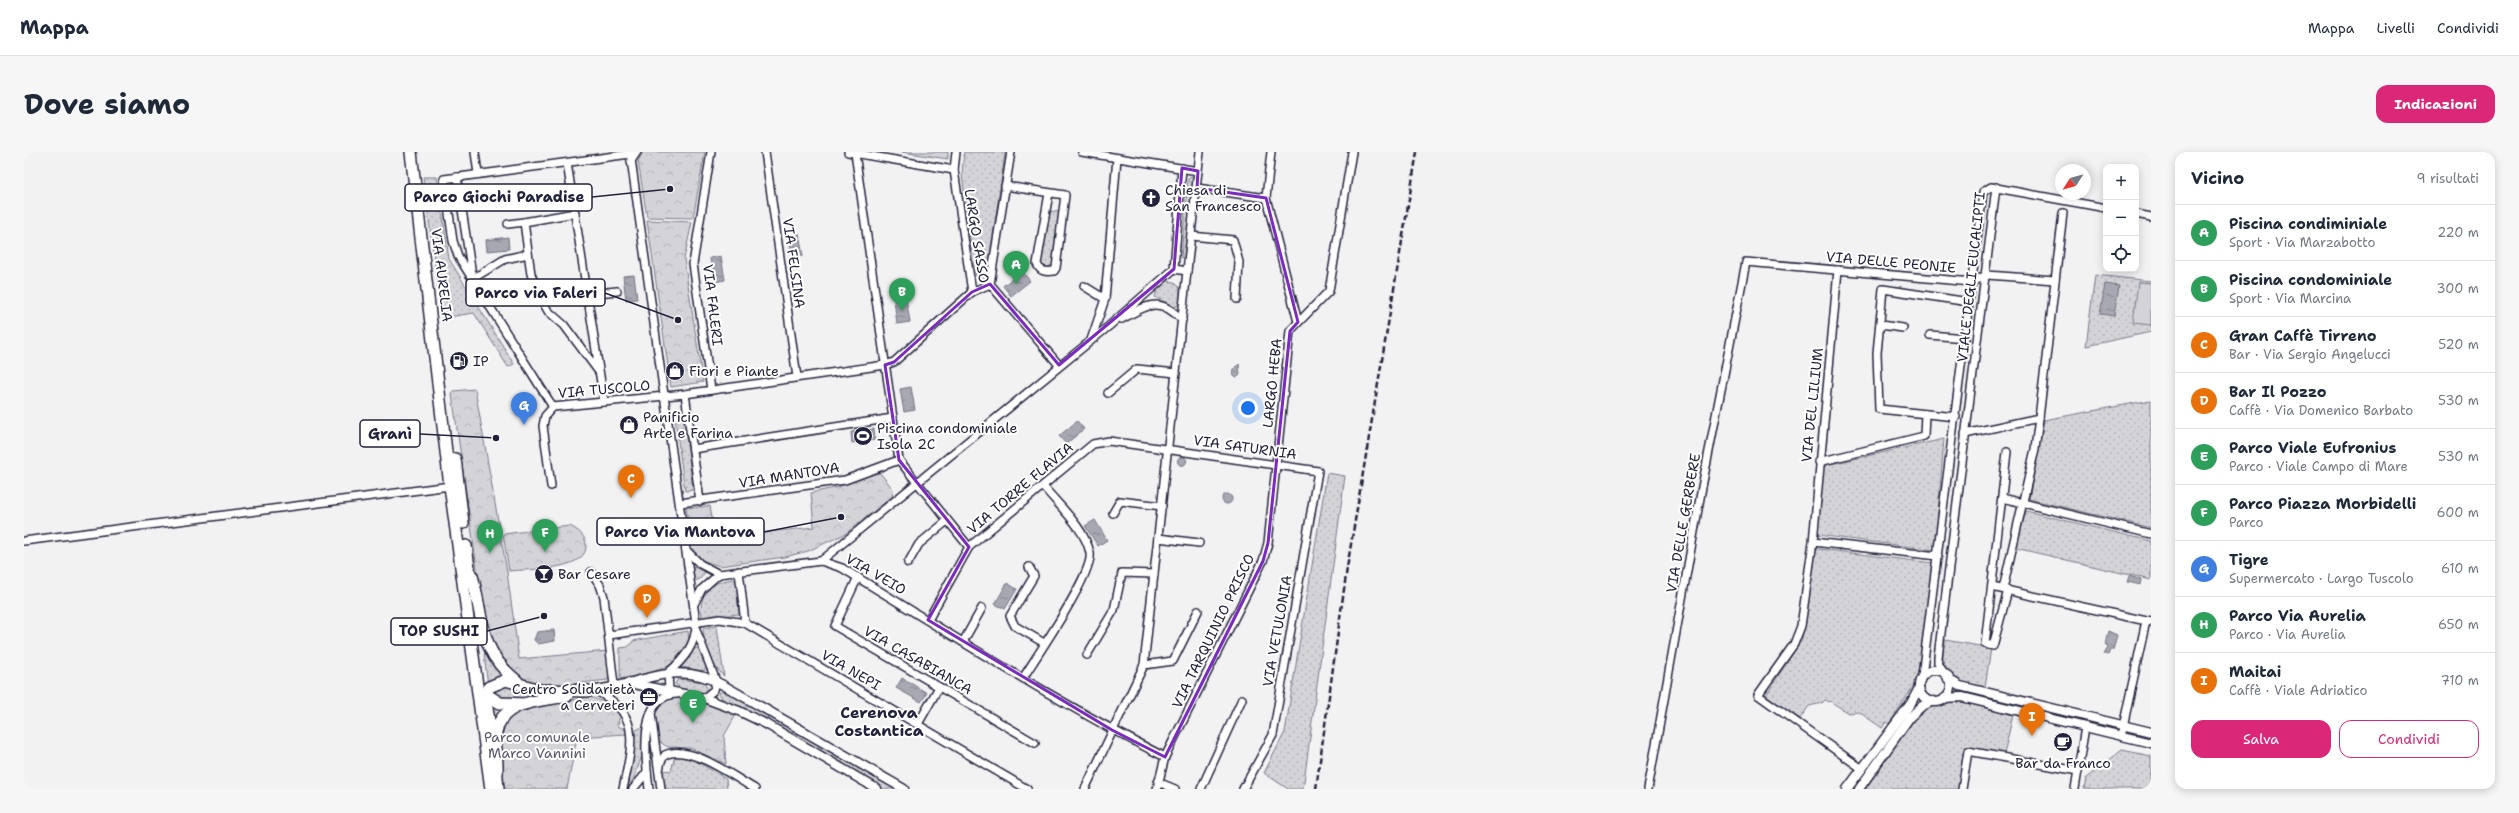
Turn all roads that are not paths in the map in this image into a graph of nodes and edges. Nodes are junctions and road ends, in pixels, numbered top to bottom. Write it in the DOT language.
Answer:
graph roads {
  1 [pos="411,152"];
  2 [pos="475,152"];
  3 [pos="711,152"];
  4 [pos="765,152"];
  5 [pos="956,152"];
  6 [pos="1011,152"];
  7 [pos="1082,152"];
  8 [pos="1200,152"];
  9 [pos="1271,152"];
  10 [pos="1352,152"];
  11 [pos="851,153"];
  12 [pos="632,155"];
  13 [pos="1117,158"];
  14 [pos="567,163"];
  15 [pos="1182,168"];
  16 [pos="954,170"];
  17 [pos="1198,171"];
  18 [pos="478,174"];
  19 [pos="457,177"];
  20 [pos="1006,186"];
  21 [pos="1996,187"];
  22 [pos="1197,188"];
  23 [pos="1049,193"];
  24 [pos="1266,198"];
  25 [pos="2103,207"];
  26 [pos="575,213"];
  27 [pos="2063,213"];
  28 [pos="2139,214"];
  29 [pos="2151,216"];
  30 [pos="524,222"];
  31 [pos="508,224"];
  32 [pos="1191,236"];
  33 [pos="528,254"];
  34 [pos="1746,262"];
  35 [pos="1174,269"];
  36 [pos="1838,270"];
  37 [pos="1187,271"];
  38 [pos="1987,275"];
  39 [pos="472,279"];
  40 [pos="2055,280"];
  41 [pos="1972,282"];
  42 [pos="990,284"];
  43 [pos="1084,286"];
  44 [pos="617,291"];
  45 [pos="972,292"];
  46 [pos="588,294"];
  47 [pos="1105,299"];
  48 [pos="1238,299"];
  49 [pos="1969,302"];
  50 [pos="1182,320"];
  51 [pos="1298,322"];
  52 [pos="1880,325"];
  53 [pos="1109,326"];
  54 [pos="1902,328"];
  55 [pos="1930,335"];
  56 [pos="1965,338"];
  57 [pos="1090,340"];
  58 [pos="437,354"];
  59 [pos="885,365"];
  60 [pos="1059,365"];
  61 [pos="600,373"];
  62 [pos="1176,373"];
  63 [pos="797,377"];
  64 [pos="711,390"];
  65 [pos="1108,393"];
  66 [pos="685,394"];
  67 [pos="665,397"];
  68 [pos="604,402"];
  69 [pos="553,407"];
  70 [pos="1925,414"];
  71 [pos="1956,417"];
  72 [pos="893,418"];
  73 [pos="2039,418"];
  74 [pos="1965,434"];
  75 [pos="693,449"];
  76 [pos="1168,449"];
  77 [pos="2006,452"];
  78 [pos="899,460"];
  79 [pos="1819,462"];
  80 [pos="1276,465"];
  81 [pos="1318,471"];
  82 [pos="917,484"];
  83 [pos="450,486"];
  84 [pos="551,486"];
  85 [pos="1043,486"];
  86 [pos="2002,498"];
  87 [pos="700,501"];
  88 [pos="680,503"];
  89 [pos="2022,503"];
  90 [pos="1162,506"];
  91 [pos="1113,513"];
  92 [pos="947,521"];
  93 [pos="456,524"];
  94 [pos="2151,534"];
  95 [pos="1158,538"];
  96 [pos="24,541"];
  97 [pos="1812,542"];
  98 [pos="1199,543"];
  99 [pos="968,547"];
  100 [pos="686,550"];
  101 [pos="1938,556"];
  102 [pos="821,560"];
  103 [pos="908,563"];
  104 [pos="469,566"];
  105 [pos="1029,568"];
  106 [pos="739,571"];
  107 [pos="590,572"];
  108 [pos="719,574"];
  109 [pos="1154,574"];
  110 [pos="858,577"];
  111 [pos="1992,587"];
  112 [pos="2006,590"];
  113 [pos="694,606"];
  114 [pos="982,608"];
  115 [pos="1989,608"];
  116 [pos="2003,610"];
  117 [pos="1198,611"];
  118 [pos="928,620"];
  119 [pos="2148,622"];
  120 [pos="746,623"];
  121 [pos="696,627"];
  122 [pos="609,635"];
  123 [pos="963,642"];
  124 [pos="1044,643"];
  125 [pos="1087,655"];
  126 [pos="1144,664"];
  127 [pos="668,673"];
  128 [pos="1922,676"];
  129 [pos="1947,677"];
  130 [pos="1023,678"];
  131 [pos="716,681"];
  132 [pos="518,682"];
  133 [pos="625,684"];
  134 [pos="614,685"];
  135 [pos="939,687"];
  136 [pos="1919,688"];
  137 [pos="592,690"];
  138 [pos="669,690"];
  139 [pos="484,693"];
  140 [pos="682,694"];
  141 [pos="704,698"];
  142 [pos="1945,698"];
  143 [pos="1242,699"];
  144 [pos="1933,702"];
  145 [pos="524,704"];
  146 [pos="651,712"];
  147 [pos="918,724"];
  148 [pos="2123,726"];
  149 [pos="2085,727"];
  150 [pos="1112,730"];
  151 [pos="2151,732"];
  152 [pos="2121,736"];
  153 [pos="1035,743"];
  154 [pos="2151,743"];
  155 [pos="1165,757"];
  156 [pos="1862,768"];
  157 [pos="659,770"];
  158 [pos="2078,771"];
  159 [pos="647,772"];
  160 [pos="1158,786"];
  161 [pos="490,789"];
  162 [pos="494,789"];
  163 [pos="498,789"];
  164 [pos="623,789"];
  165 [pos="633,789"];
  166 [pos="649,789"];
  167 [pos="661,789"];
  168 [pos="755,789"];
  169 [pos="877,789"];
  170 [pos="904,789"];
  171 [pos="1027,789"];
  172 [pos="1085,789"];
  173 [pos="1175,789"];
  174 [pos="1201,789"];
  175 [pos="1243,789"];
  176 [pos="1648,789"];
  177 [pos="1847,789"];
  178 [pos="1858,789"];
  179 [pos="1962,789"];
  180 [pos="2075,789"];
  1 -- 58 [label="main road, VIA AURELIA"];
  2 -- 18 [label="street"];
  3 -- 64 [label="street, VIA FALERI"];
  4 -- 63 [label="street, VIA FELSINA"];
  5 -- 16 [label="street, LARGO SASSO"];
  6 -- 20 [label="street, LARGO SASSO"];
  7 -- 13 [label="street"];
  8 -- 17 [label="street"];
  9 -- 24 [label="street"];
  10 -- 51 [label="street, LARGO HEBA"];
  11 -- 16 [label="street"];
  11 -- 59 [label="street"];
  12 -- 14 [label="street"];
  12 -- 67 [label="street"];
  13 -- 15 [label="street"];
  13 -- 47 [label="street"];
  14 -- 18 [label="street"];
  14 -- 26 [label="street"];
  15 -- 17 [label="street"];
  15 -- 35 [label="street"];
  16 -- 45 [label="street, LARGO SASSO"];
  17 -- 22 [label="street"];
  18 -- 19 [label="street"];
  19 -- 39 [label="street, VIA TUSCOLO"];
  19 -- 39 [label="street, VIA TUSCOLO"];
  20 -- 23 [label="street"];
  20 -- 42 [label="street, LARGO SASSO"];
  21 -- 25 [label="street"];
  21 -- 38 [label="street, VIALE DEGLI EUCALIPTI"];
  21 -- 41 [label="street, VIALE DEGLI EUCALIPTI"];
  22 -- 24 [label="street"];
  22 -- 32 [label="street"];
  23 -- 23 [label="street"];
  24 -- 51 [label="street"];
  26 -- 30 [label="street"];
  26 -- 46 [label="street"];
  27 -- 40 [label="street"];
  28 -- 29 [label="street"];
  30 -- 31 [label="street"];
  30 -- 33 [label="street"];
  32 -- 37 [label="street"];
  32 -- 48 [label="street"];
  33 -- 39 [label="street"];
  33 -- 61 [label="street"];
  34 -- 36 [label="street, VIA DELLE PEONIE"];
  34 -- 176 [label="street, VIA DELLE GERBERE"];
  35 -- 37 [label="street"];
  35 -- 53 [label="street"];
  36 -- 41 [label="street, VIA DELLE PEONIE"];
  36 -- 79 [label="street, VIA DEL LILIUM"];
  37 -- 50 [label="street"];
  38 -- 40 [label="street, VIA DELLE PEONIE"];
  38 -- 41 [label="street, VIA DELLE PEONIE"];
  38 -- 74 [label="street, VIALE DEGLI EUCALIPTI"];
  39 -- 69 [label="street, VIA TUSCOLO"];
  40 -- 73 [label="street"];
  41 -- 49 [label="street, VIALE DEGLI EUCALIPTI"];
  42 -- 45 [label="street, LARGO SASSO"];
  42 -- 60 [label="street"];
  43 -- 47 [label="street"];
  44 -- 46 [label="street"];
  45 -- 59 [label="street"];
  46 -- 61 [label="street"];
  47 -- 57 [label="street"];
  49 -- 52 [label="street"];
  49 -- 56 [label="street, VIALE DEGLI EUCALIPTI"];
  50 -- 53 [label="street"];
  50 -- 62 [label="street"];
  51 -- 80 [label="street, LARGO HEBA"];
  52 -- 54 [label="street"];
  52 -- 70 [label="street"];
  53 -- 57 [label="street"];
  55 -- 56 [label="street"];
  56 -- 71 [label="street, VIALE DEGLI EUCALIPTI"];
  57 -- 60 [label="street"];
  58 -- 83 [label="main road, VIA AURELIA"];
  58 -- 104 [label="main road, VIA AURELIA"];
  59 -- 63 [label="street, VIA TUSCOLO"];
  59 -- 72 [label="street"];
  60 -- 82 [label="street"];
  61 -- 68 [label="street"];
  62 -- 65 [label="street"];
  62 -- 76 [label="street"];
  63 -- 64 [label="street, VIA TUSCOLO"];
  64 -- 66 [label="street, VIA TUSCOLO"];
  66 -- 67 [label="street, VIA TUSCOLO"];
  66 -- 75 [label="street"];
  67 -- 68 [label="street, VIA TUSCOLO"];
  67 -- 88 [label="street"];
  68 -- 69 [label="street, VIA TUSCOLO"];
  69 -- 84 [label="street"];
  70 -- 71 [label="street"];
  70 -- 79 [label="street"];
  71 -- 101 [label="street, VIALE DEGLI EUCALIPTI"];
  72 -- 75 [label="street"];
  72 -- 78 [label="street"];
  73 -- 74 [label="street"];
  73 -- 89 [label="street"];
  74 -- 129 [label="street, VIALE DEGLI EUCALIPTI"];
  75 -- 87 [label="street"];
  76 -- 80 [label="street, VIA SATURNIA"];
  76 -- 85 [label="street, VIA TORRE FLAVIA"];
  76 -- 90 [label="street"];
  77 -- 86 [label="street"];
  78 -- 82 [label="street"];
  78 -- 87 [label="street, VIA MANTOVA"];
  79 -- 97 [label="street, VIA DEL LILIUM"];
  80 -- 81 [label="street, VIA SATURNIA"];
  80 -- 155 [label="street, VIA TARQUINIO PRISCO"];
  81 -- 175 [label="street, VIA VETULONIA"];
  82 -- 92 [label="street"];
  82 -- 102 [label="street"];
  83 -- 93 [label="main road, VIA AURELIA"];
  83 -- 96 [label="street"];
  85 -- 99 [label="street, VIA TORRE FLAVIA"];
  85 -- 124 [label="street"];
  86 -- 89 [label="street"];
  86 -- 111 [label="street"];
  87 -- 88 [label="street, VIA MANTOVA"];
  88 -- 100 [label="street"];
  89 -- 94 [label="street"];
  89 -- 112 [label="street"];
  90 -- 91 [label="street"];
  90 -- 95 [label="street"];
  92 -- 99 [label="street"];
  92 -- 103 [label="street"];
  93 -- 139 [label="main road"];
  93 -- 161 [label="main road, VIA AURELIA"];
  95 -- 98 [label="street"];
  95 -- 109 [label="street"];
  97 -- 101 [label="street"];
  97 -- 156 [label="street, VIA DEL LILIUM"];
  99 -- 118 [label="street, VIA TORRE FLAVIA"];
  100 -- 108 [label="street"];
  100 -- 113 [label="street"];
  101 -- 128 [label="street, VIALE DEGLI EUCALIPTI"];
  102 -- 106 [label="street, VIA VEIO"];
  102 -- 110 [label="street, VIA VEIO"];
  104 -- 132 [label="main road"];
  104 -- 139 [label="main road, VIA AURELIA"];
  105 -- 124 [label="street"];
  106 -- 108 [label="street, VIA VEIO"];
  106 -- 120 [label="street"];
  107 -- 122 [label="street"];
  108 -- 113 [label="street"];
  109 -- 125 [label="street"];
  109 -- 126 [label="street"];
  110 -- 118 [label="street, VIA VEIO"];
  110 -- 135 [label="street, VIA CASABIANCA"];
  111 -- 112 [label="street"];
  111 -- 115 [label="street"];
  112 -- 116 [label="street"];
  112 -- 119 [label="street"];
  113 -- 121 [label="street"];
  114 -- 123 [label="street"];
  115 -- 116 [label="street"];
  115 -- 116 [label="street"];
  117 -- 126 [label="street"];
  118 -- 123 [label="street, VIA VEIO"];
  119 -- 148 [label="street"];
  120 -- 121 [label="street, VIA NEPI"];
  120 -- 147 [label="street, VIA NEPI"];
  121 -- 122 [label="street, VIA NEPI"];
  121 -- 127 [label="street"];
  121 -- 131 [label="street"];
  122 -- 134 [label="street"];
  123 -- 130 [label="street, VIA VEIO"];
  124 -- 130 [label="street"];
  126 -- 150 [label="street"];
  127 -- 131 [label="street"];
  127 -- 133 [label="street"];
  127 -- 138 [label="street"];
  128 -- 129 [label="street"];
  128 -- 136 [label="street"];
  129 -- 142 [label="street"];
  129 -- 148 [label="street"];
  130 -- 150 [label="street, VIA VEIO"];
  131 -- 141 [label="street"];
  131 -- 170 [label="street"];
  132 -- 137 [label="main road"];
  132 -- 139 [label="main road"];
  133 -- 134 [label="street"];
  133 -- 138 [label="street"];
  134 -- 137 [label="street"];
  135 -- 147 [label="street"];
  135 -- 153 [label="street, VIA CASABIANCA"];
  136 -- 144 [label="street"];
  136 -- 156 [label="street"];
  137 -- 145 [label="main road"];
  137 -- 164 [label="street"];
  138 -- 140 [label="street"];
  139 -- 145 [label="main road"];
  139 -- 162 [label="main road"];
  139 -- 163 [label="main road, VIA AURELIA"];
  140 -- 141 [label="street"];
  140 -- 146 [label="street"];
  141 -- 169 [label="street"];
  142 -- 144 [label="street"];
  142 -- 149 [label="street"];
  143 -- 174 [label="street"];
  144 -- 178 [label="street"];
  145 -- 163 [label="main road"];
  146 -- 157 [label="street"];
  146 -- 159 [label="street"];
  147 -- 171 [label="street, VIA NEPI"];
  148 -- 151 [label="street"];
  148 -- 152 [label="street"];
  149 -- 152 [label="street"];
  149 -- 158 [label="street"];
  150 -- 155 [label="street, VIA VEIO"];
  150 -- 172 [label="street"];
  152 -- 154 [label="street"];
  155 -- 160 [label="street"];
  156 -- 177 [label="street"];
  157 -- 167 [label="street"];
  157 -- 168 [label="street"];
  158 -- 179 [label="street"];
  158 -- 180 [label="street"];
  159 -- 165 [label="street"];
  159 -- 166 [label="street"];
  160 -- 173 [label="street"];
}
